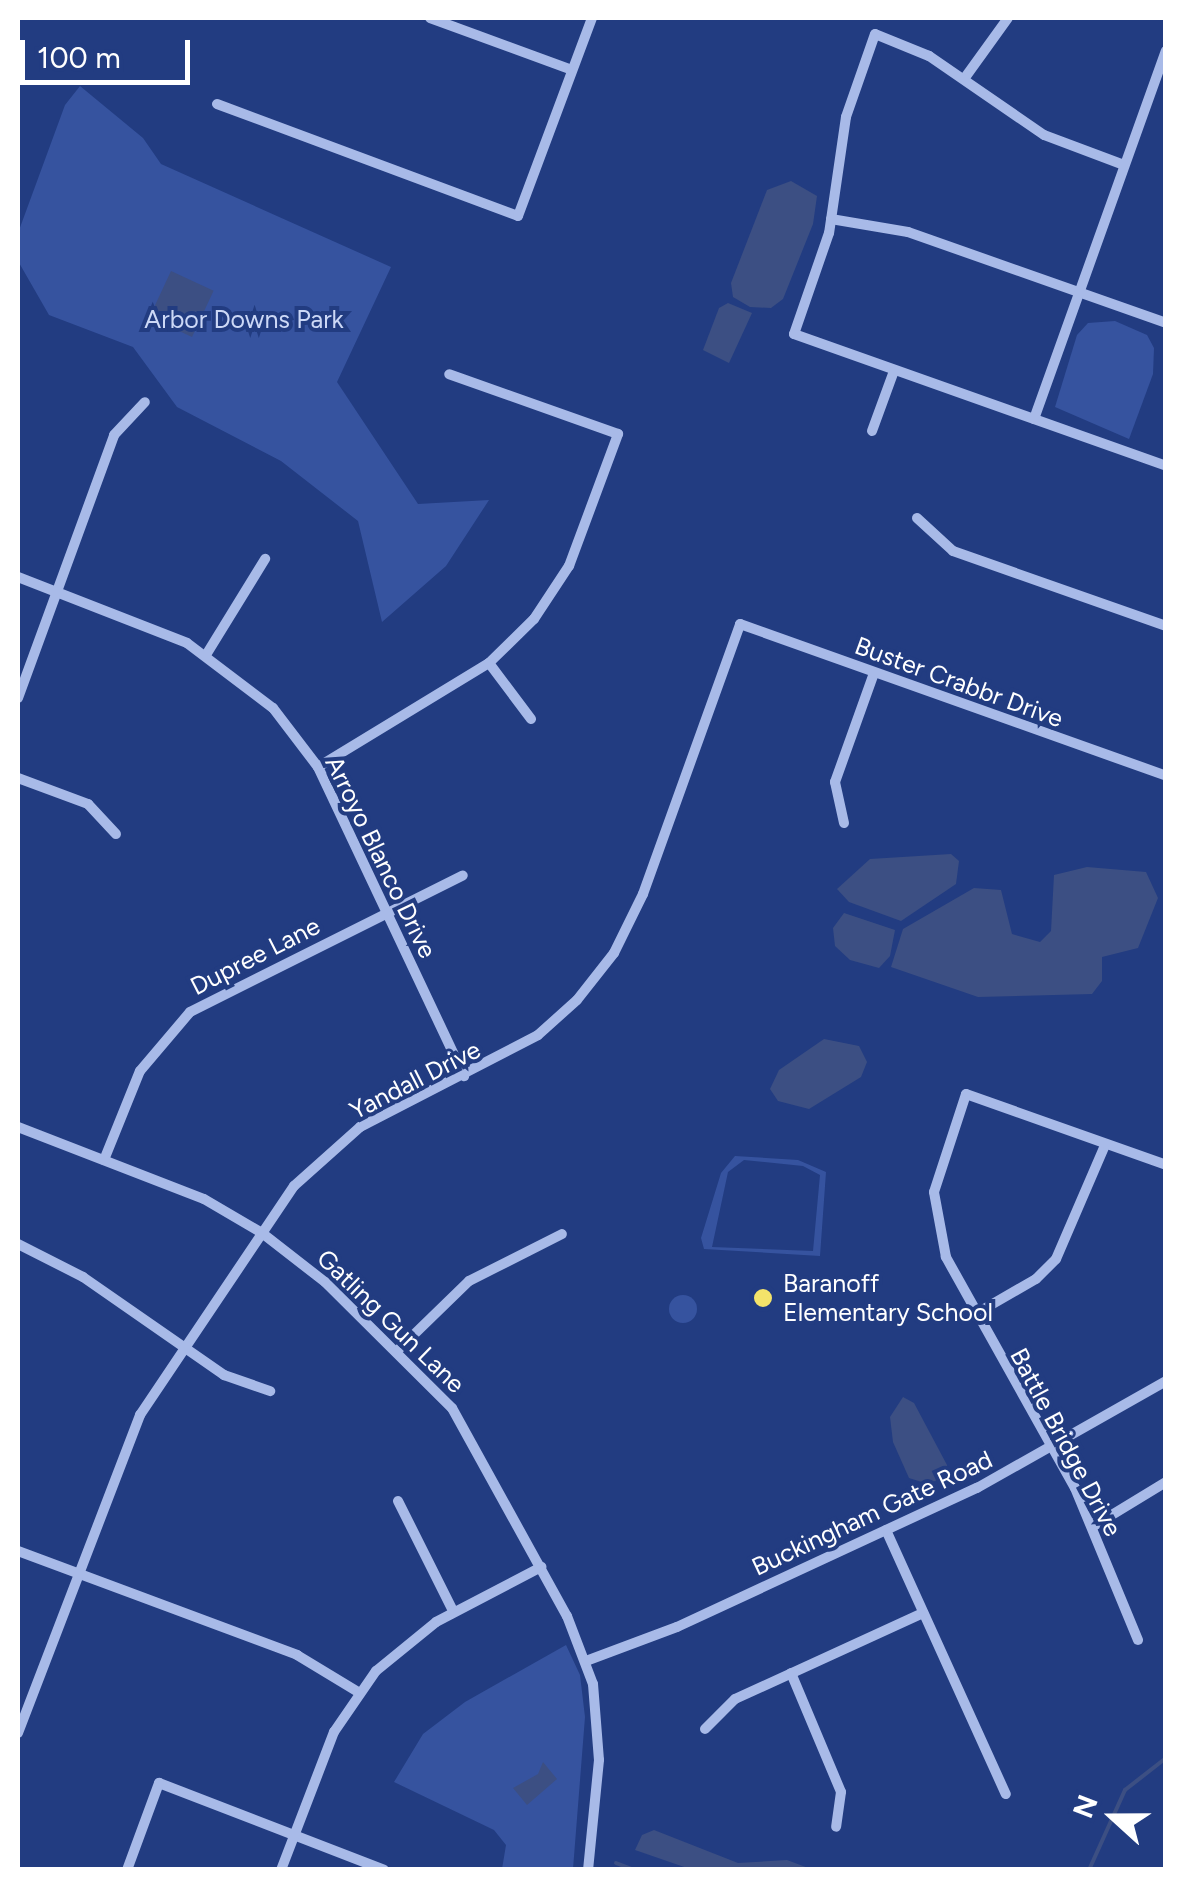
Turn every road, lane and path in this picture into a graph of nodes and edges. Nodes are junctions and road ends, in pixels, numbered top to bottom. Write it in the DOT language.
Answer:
graph roads {
  1 [pos="430,18"];
  2 [pos="592,18"];
  3 [pos="1008,18"];
  4 [pos="1166,51"];
  5 [pos="572,70"];
  6 [pos="964,80"];
  7 [pos="217,104"];
  8 [pos="1124,165"];
  9 [pos="831,220"];
  10 [pos="1078,292"];
  11 [pos="1166,323"];
  12 [pos="894,370"];
  13 [pos="449,374"];
  14 [pos="145,402"];
  15 [pos="1034,419"];
  16 [pos="872,431"];
  17 [pos="1166,466"];
  18 [pos="917,518"];
  19 [pos="265,559"];
  20 [pos="18,578"];
  21 [pos="56,592"];
  22 [pos="740,624"];
  23 [pos="1166,626"];
  24 [pos="206,655"];
  25 [pos="489,663"];
  26 [pos="874,673"];
  27 [pos="18,698"];
  28 [pos="531,719"];
  29 [pos="318,767"];
  30 [pos="1166,776"];
  31 [pos="18,778"];
  32 [pos="844,823"];
  33 [pos="116,834"];
  34 [pos="463,875"];
  35 [pos="388,911"];
  36 [pos="464,1076"];
  37 [pos="18,1127"];
  38 [pos="1105,1145"];
  39 [pos="104,1160"];
  40 [pos="1166,1165"];
  41 [pos="262,1232"];
  42 [pos="562,1234"];
  43 [pos="18,1244"];
  44 [pos="976,1313"];
  45 [pos="185,1347"];
  46 [pos="398,1350"];
  47 [pos="1166,1381"];
  48 [pos="270,1391"];
  49 [pos="1050,1446"];
  50 [pos="1166,1482"];
  51 [pos="398,1501"];
  52 [pos="1092,1526"];
  53 [pos="886,1530"];
  54 [pos="18,1552"];
  55 [pos="541,1567"];
  56 [pos="78,1573"];
  57 [pos="453,1611"];
  58 [pos="923,1613"];
  59 [pos="1138,1640"];
  60 [pos="586,1661"];
  61 [pos="791,1674"];
  62 [pos="358,1692"];
  63 [pos="705,1728"];
  64 [pos="18,1733"];
  65 [pos="1006,1794"];
  66 [pos="836,1827"];
  67 [pos="295,1833"];
  68 [pos="127,1870"];
  69 [pos="281,1870"];
  70 [pos="384,1870"];
  71 [pos="588,1870"];
  1 -- 5 [label="street"];
  2 -- 5 [label="street"];
  3 -- 6 [label="street"];
  4 -- 8 [label="street"];
  5 -- 7 [label="street"];
  6 -- 8 [label="street"];
  6 -- 9 [label="street"];
  8 -- 10 [label="street"];
  9 -- 10 [label="street"];
  9 -- 12 [label="street"];
  10 -- 11 [label="street"];
  10 -- 15 [label="street"];
  12 -- 15 [label="street"];
  12 -- 16 [label="street"];
  13 -- 25 [label="street"];
  14 -- 21 [label="street"];
  15 -- 17 [label="street"];
  18 -- 23 [label="street"];
  19 -- 24 [label="street"];
  20 -- 21 [label="street, Arroyo Blanco Drive"];
  21 -- 24 [label="street, Arroyo Blanco Drive"];
  21 -- 27 [label="street"];
  22 -- 26 [label="street, Buster Crabbr Drive"];
  22 -- 36 [label="street, Yandall Drive"];
  24 -- 29 [label="street, Arroyo Blanco Drive"];
  25 -- 28 [label="street"];
  25 -- 29 [label="street"];
  26 -- 30 [label="street, Buster Crabbr Drive"];
  26 -- 32 [label="street"];
  29 -- 35 [label="street, Arroyo Blanco Drive"];
  31 -- 33 [label="street"];
  34 -- 35 [label="street, Dupree Lane"];
  35 -- 36 [label="street, Arroyo Blanco Drive"];
  35 -- 39 [label="street, Dupree Lane"];
  36 -- 41 [label="street, Yandall Drive"];
  37 -- 39 [label="street, Gatling Gun Lane"];
  38 -- 40 [label="street"];
  38 -- 44 [label="street"];
  38 -- 44 [label="street, Battle Bridge Drive"];
  39 -- 41 [label="street, Gatling Gun Lane"];
  41 -- 45 [label="street, Yandall Drive"];
  41 -- 46 [label="street, Gatling Gun Lane"];
  42 -- 46 [label="street"];
  43 -- 45 [label="street"];
  44 -- 49 [label="street, Battle Bridge Drive"];
  45 -- 48 [label="street"];
  45 -- 56 [label="street, Yandall Drive"];
  46 -- 55 [label="street, Gatling Gun Lane"];
  47 -- 49 [label="street, Buckingham Gate Road"];
  49 -- 52 [label="street, Battle Bridge Drive"];
  49 -- 53 [label="street, Buckingham Gate Road"];
  50 -- 52 [label="street"];
  51 -- 57 [label="street"];
  52 -- 59 [label="street, Battle Bridge Drive"];
  53 -- 58 [label="street"];
  53 -- 60 [label="street, Buckingham Gate Road"];
  54 -- 56 [label="street"];
  55 -- 57 [label="street"];
  55 -- 60 [label="street, Gatling Gun Lane"];
  56 -- 62 [label="street"];
  56 -- 64 [label="street, Yandall Drive"];
  57 -- 62 [label="street"];
  58 -- 61 [label="street"];
  58 -- 65 [label="street"];
  60 -- 71 [label="street, Gatling Gun Lane"];
  61 -- 63 [label="street"];
  61 -- 66 [label="street"];
  62 -- 67 [label="street"];
  67 -- 68 [label="street"];
  67 -- 69 [label="street"];
  67 -- 70 [label="street"];
}
